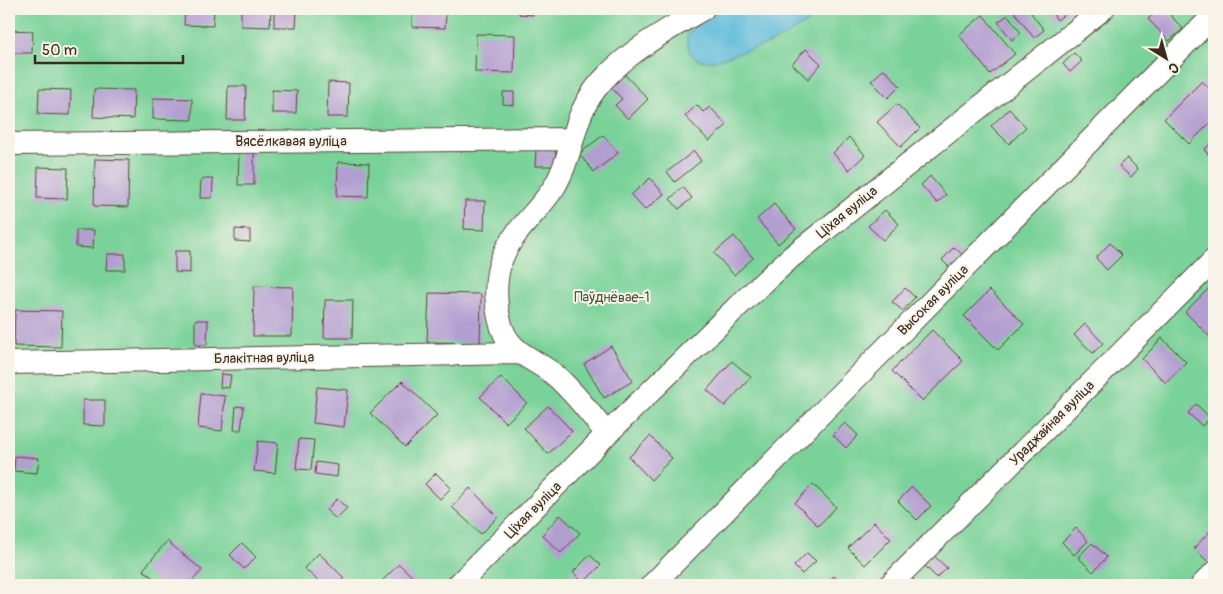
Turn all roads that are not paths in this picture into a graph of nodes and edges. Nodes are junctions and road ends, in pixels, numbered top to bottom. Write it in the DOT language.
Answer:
graph roads {
  1 [pos="703,9"];
  2 [pos="1103,9"];
  3 [pos="1214,15"];
  4 [pos="572,139"];
  5 [pos="9,144"];
  6 [pos="1214,260"];
  7 [pos="519,353"];
  8 [pos="9,363"];
  9 [pos="607,434"];
  10 [pos="1214,572"];
  11 [pos="458,585"];
  12 [pos="652,585"];
  13 [pos="890,585"];
  14 [pos="1202,585"];
  1 -- 4 [label="lane"];
  2 -- 9 [label="lane, Ціхая вуліца"];
  3 -- 12 [label="lane, Высокая вуліца"];
  4 -- 5 [label="lane, Вясёлкавая вуліца"];
  4 -- 7 [label="lane"];
  6 -- 13 [label="lane, Ураджайная вуліца"];
  7 -- 8 [label="lane, Блакітная вуліца"];
  7 -- 9 [label="lane"];
  9 -- 11 [label="lane, Ціхая вуліца"];
  10 -- 14 [label="lane"];
}
